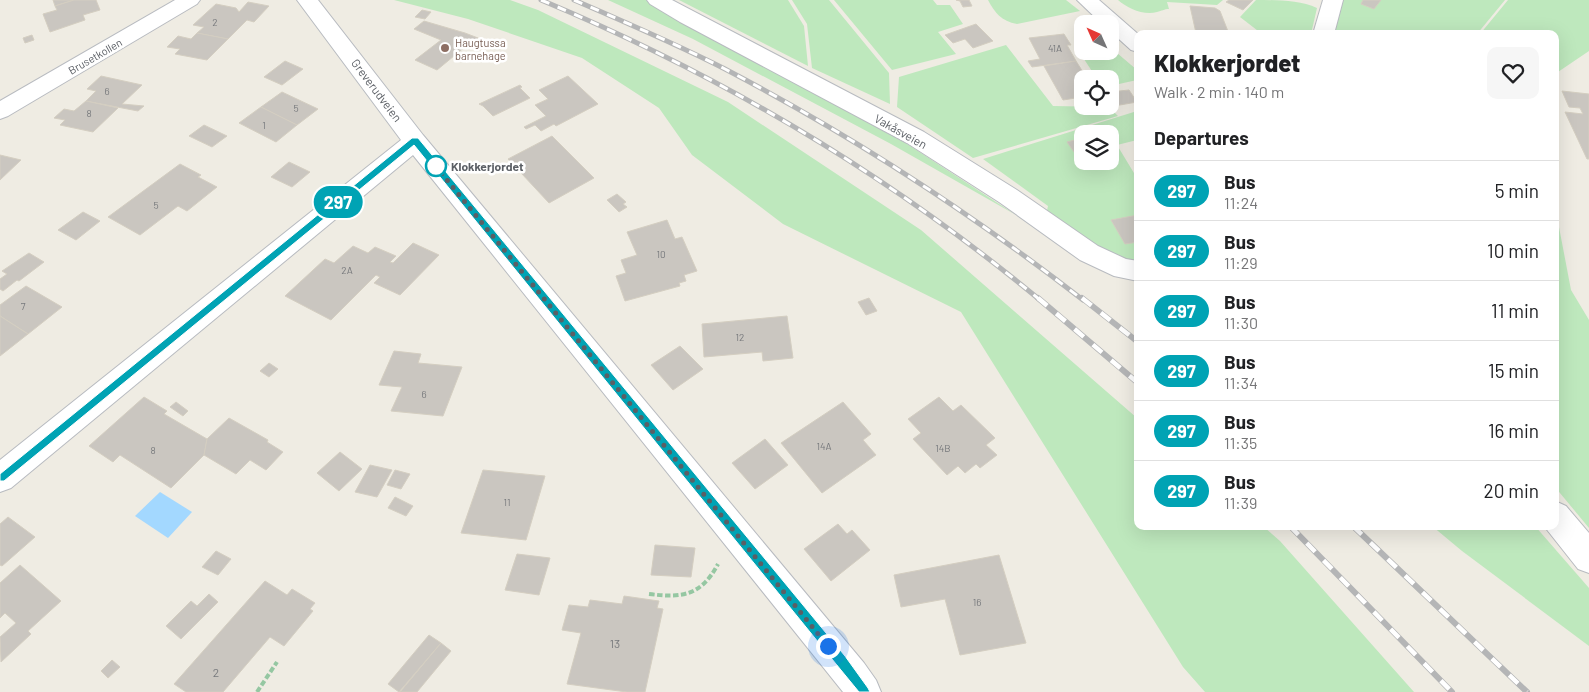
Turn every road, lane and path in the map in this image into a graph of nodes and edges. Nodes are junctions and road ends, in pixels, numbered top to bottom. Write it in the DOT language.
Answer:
graph roads {
  1 [pos="190,0"];
  2 [pos="307,0"];
  3 [pos="657,0"];
  4 [pos="1087,0"];
  5 [pos="1333,0"];
  6 [pos="1325,30"];
  7 [pos="1134,41"];
  8 [pos="0,112"];
  9 [pos="415,140"];
  10 [pos="1134,271"];
  11 [pos="0,478"];
  12 [pos="1559,521"];
  13 [pos="742,539"];
  14 [pos="1589,558"];
  15 [pos="649,594"];
  16 [pos="277,662"];
  17 [pos="257,692"];
  18 [pos="864,692"];
  1 -- 8 [label="street, Brusetkollen"];
  2 -- 9 [label="street, Greverudveien"];
  3 -- 10 [label="street, Vakåsveien"];
  4 -- 7 [label="street"];
  5 -- 6 [label="street"];
  9 -- 11 [label="street"];
  9 -- 13 [label="street, Greverudveien"];
  12 -- 14 [label="street"];
  13 -- 15 [label="path"];
  13 -- 18 [label="street, Greverudveien"];
  16 -- 17 [label="path"];
}
